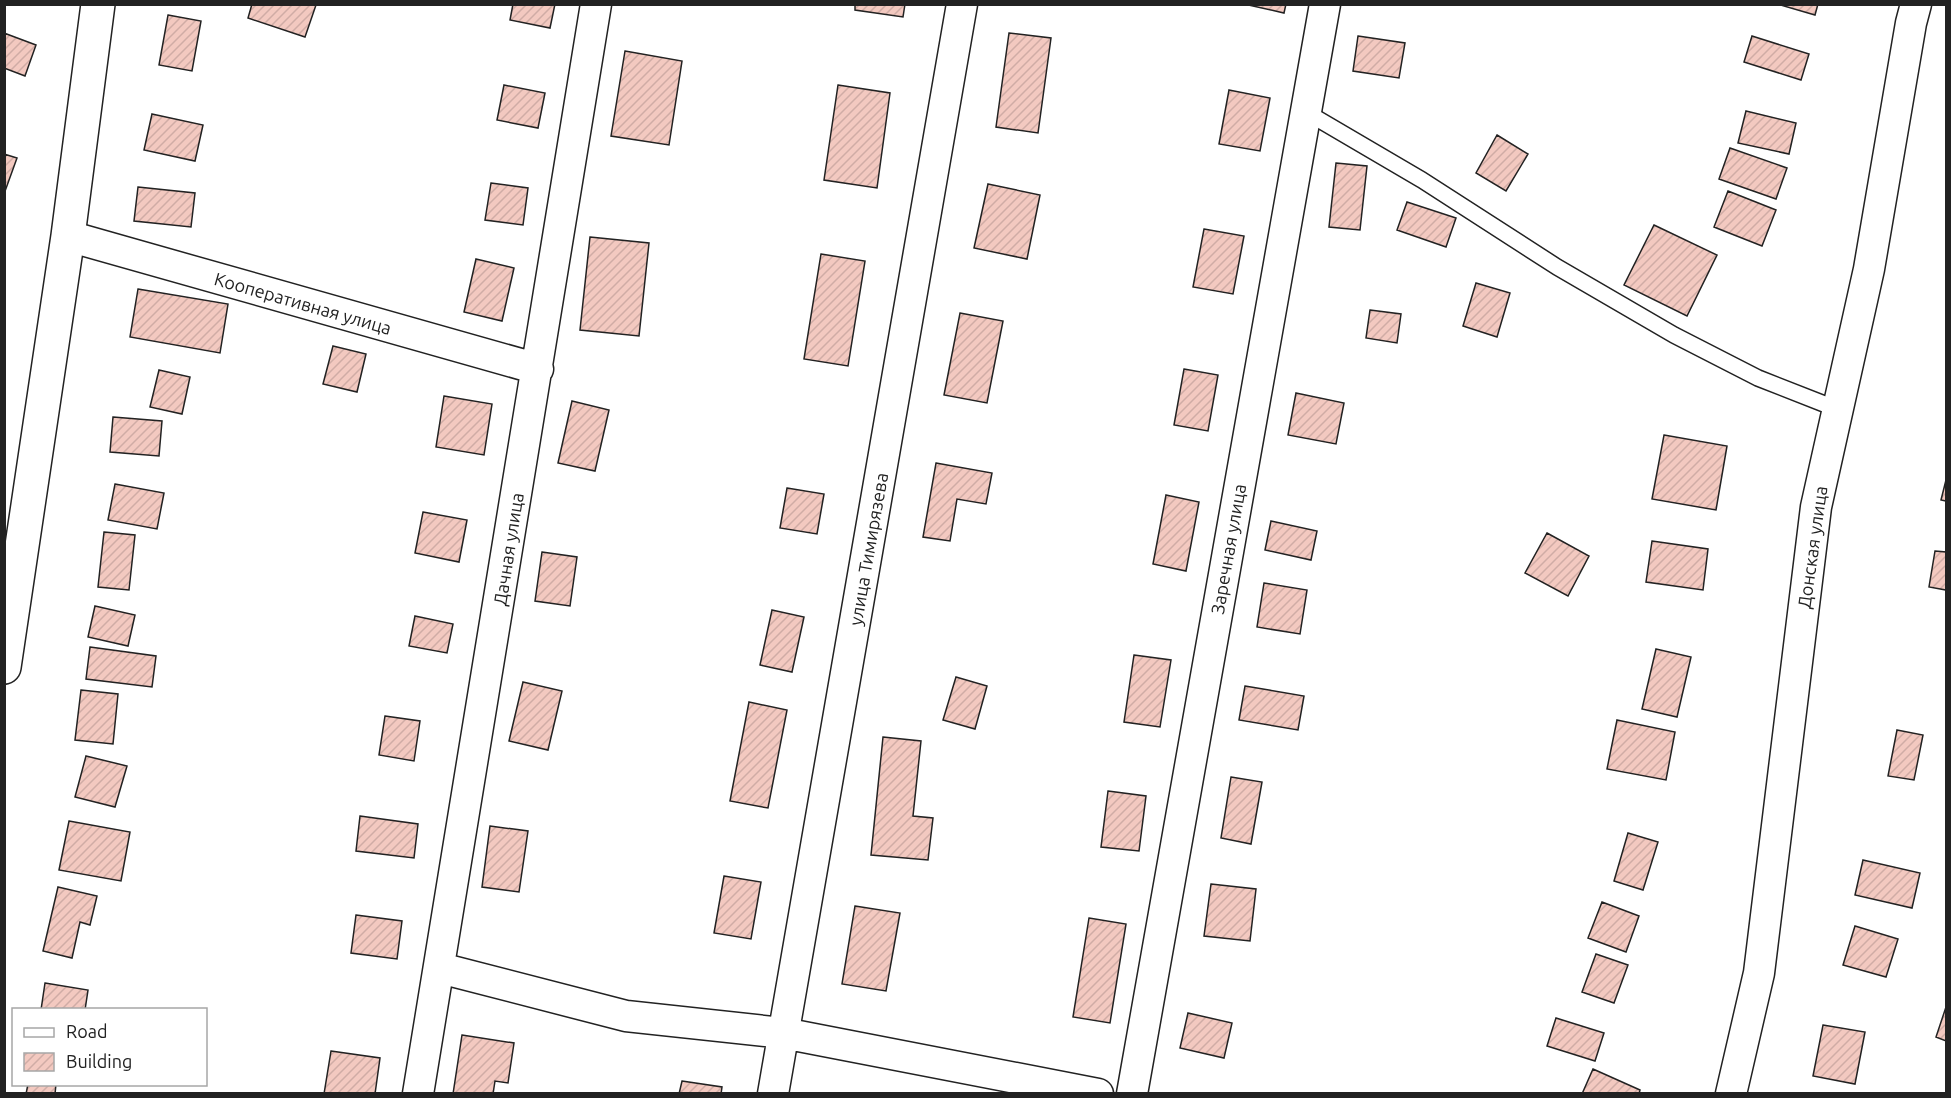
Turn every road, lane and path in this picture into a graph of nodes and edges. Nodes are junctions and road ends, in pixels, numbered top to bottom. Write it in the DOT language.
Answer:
graph roads {
  1 [pos="98,4"];
  2 [pos="597,4"];
  3 [pos="962,4"];
  4 [pos="1325,4"];
  5 [pos="1916,4"];
  6 [pos="1306,112"];
  7 [pos="68,236"];
  8 [pos="538,369"];
  9 [pos="1838,409"];
  10 [pos="4,668"];
  11 [pos="440,968"];
  12 [pos="783,1033"];
  13 [pos="418,1094"];
  14 [pos="773,1094"];
  15 [pos="1098,1094"];
  16 [pos="1132,1094"];
  17 [pos="1731,1094"];
  1 -- 7 [label="street"];
  2 -- 8 [label="street, Дачная улица"];
  3 -- 12 [label="street, улица Тимирязева"];
  4 -- 6 [label="street, Заречная улица"];
  5 -- 9 [label="street, Донская улица"];
  6 -- 9 [label="lane"];
  6 -- 16 [label="street, Заречная улица"];
  7 -- 8 [label="street, Кооперативная улица"];
  7 -- 10 [label="street"];
  8 -- 11 [label="street, Дачная улица"];
  9 -- 17 [label="street, Донская улица"];
  11 -- 12 [label="street"];
  11 -- 13 [label="street, Дачная улица"];
  12 -- 14 [label="street, улица Тимирязева"];
  12 -- 15 [label="street"];
}
